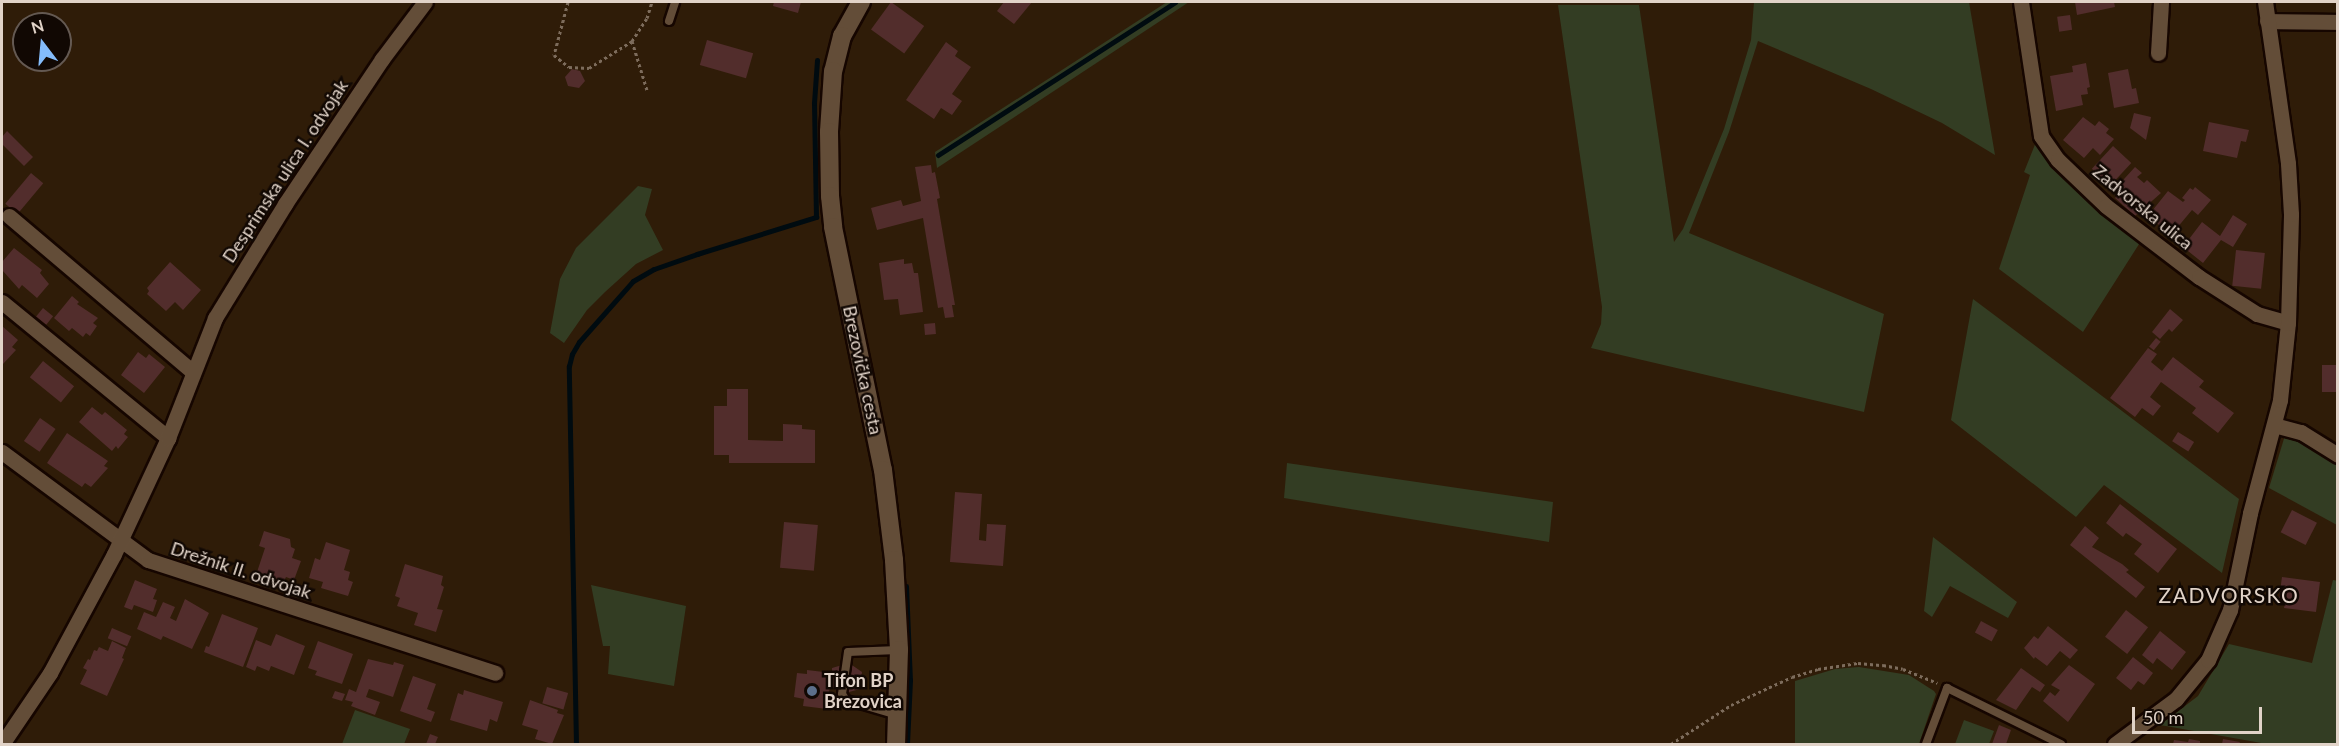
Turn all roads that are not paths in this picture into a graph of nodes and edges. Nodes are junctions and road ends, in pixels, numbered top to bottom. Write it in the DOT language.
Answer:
graph roads {
  1 [pos="425,2"];
  2 [pos="675,2"];
  3 [pos="2021,2"];
  4 [pos="2161,2"];
  5 [pos="2265,2"];
  6 [pos="855,4"];
  7 [pos="669,21"];
  8 [pos="2267,21"];
  9 [pos="2337,22"];
  10 [pos="2158,53"];
  11 [pos="9,216"];
  12 [pos="2,302"];
  13 [pos="2288,323"];
  14 [pos="192,371"];
  15 [pos="2274,425"];
  16 [pos="168,438"];
  17 [pos="2,452"];
  18 [pos="2337,455"];
  19 [pos="119,540"];
  20 [pos="899,650"];
  21 [pos="495,673"];
  22 [pos="898,716"];
  23 [pos="2,744"];
  24 [pos="896,744"];
  25 [pos="1926,744"];
  26 [pos="2061,744"];
  27 [pos="2115,744"];
  1 -- 14 [label="street, Desprimska ulica I. odvojak"];
  2 -- 7 [label="lane"];
  3 -- 13 [label="street, Zadvorska ulica"];
  4 -- 10 [label="street"];
  5 -- 8 [label="street"];
  6 -- 20 [label="main road, Brezovička cesta"];
  8 -- 9 [label="street"];
  8 -- 13 [label="street"];
  11 -- 14 [label="street"];
  12 -- 16 [label="street"];
  13 -- 15 [label="street"];
  14 -- 16 [label="street, Desprimska ulica I. odvojak"];
  15 -- 18 [label="street"];
  15 -- 27 [label="street"];
  16 -- 19 [label="street, Desprimska ulica I. odvojak"];
  17 -- 19 [label="street, Drežnik II. odvojak"];
  19 -- 21 [label="street, Drežnik II. odvojak"];
  19 -- 23 [label="street, Desprimska ulica I. odvojak"];
  20 -- 22 [label="main road, Brezovička cesta"];
  20 -- 22 [label="lane"];
  22 -- 24 [label="main road, Brezovička cesta"];
  25 -- 26 [label="lane"];
}
